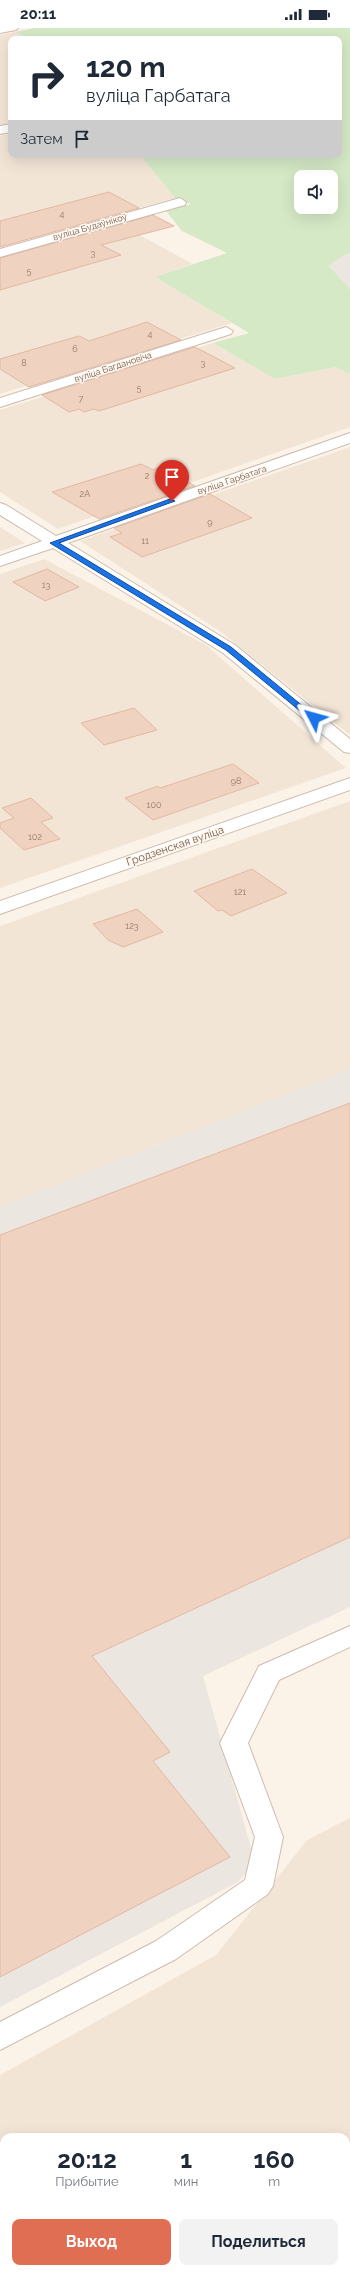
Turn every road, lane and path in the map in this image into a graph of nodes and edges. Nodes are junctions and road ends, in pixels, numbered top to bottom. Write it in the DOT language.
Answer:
graph roads {
  1 [pos="12,28"];
  2 [pos="0,30"];
  3 [pos="180,202"];
  4 [pos="0,253"];
  5 [pos="226,331"];
  6 [pos="0,403"];
  7 [pos="350,438"];
  8 [pos="0,508"];
  9 [pos="53,543"];
  10 [pos="0,561"];
  11 [pos="350,748"];
  12 [pos="350,784"];
  13 [pos="0,908"];
  14 [pos="350,1636"];
  15 [pos="0,2037"];
  1 -- 2 [label="street"];
  3 -- 4 [label="street, вуліца Будаўнікоў"];
  5 -- 6 [label="street, вуліца Багдановіча"];
  7 -- 9 [label="street, вуліца Гарбатага"];
  8 -- 9 [label="street"];
  9 -- 10 [label="street, вуліца Гарбатага"];
  9 -- 11 [label="street"];
  12 -- 13 [label="street, Гродзенская вуліца"];
  14 -- 15 [label="street"];
}
